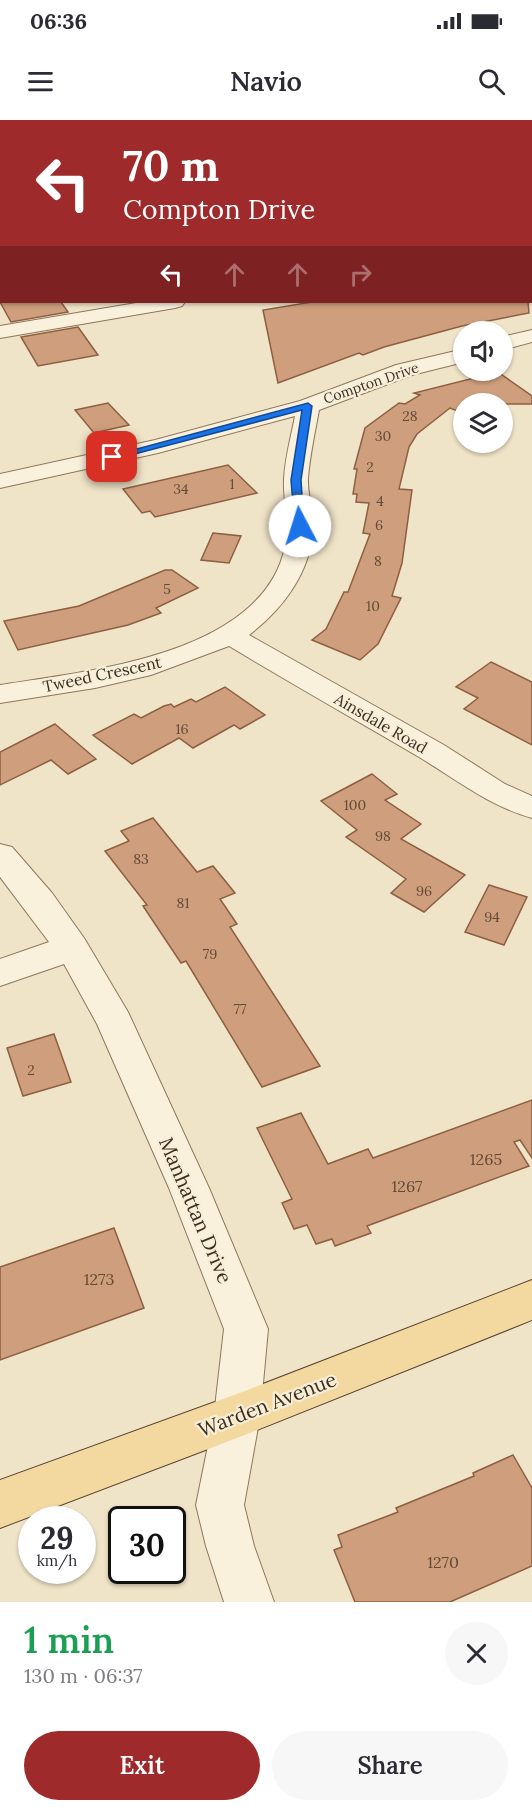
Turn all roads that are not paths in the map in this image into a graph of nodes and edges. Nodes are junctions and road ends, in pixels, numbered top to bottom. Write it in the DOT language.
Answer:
graph roads {
  1 [pos="169,303"];
  2 [pos="0,332"];
  3 [pos="532,336"];
  4 [pos="513,341"];
  5 [pos="453,358"];
  6 [pos="308,406"];
  7 [pos="0,481"];
  8 [pos="231,636"];
  9 [pos="0,694"];
  10 [pos="532,807"];
  11 [pos="0,855"];
  12 [pos="72,947"];
  13 [pos="0,973"];
  14 [pos="532,1300"];
  15 [pos="237,1416"];
  16 [pos="0,1504"];
  17 [pos="249,1602"];
  1 -- 2 [label="street"];
  3 -- 4 [label="street"];
  5 -- 6 [label="street, Compton Drive"];
  6 -- 7 [label="street, Compton Drive"];
  6 -- 8 [label="street, Tweed Crescent"];
  8 -- 9 [label="street, Tweed Crescent"];
  8 -- 10 [label="street, Ainsdale Road"];
  11 -- 12 [label="street, Manhattan Drive"];
  12 -- 13 [label="street"];
  12 -- 15 [label="street, Manhattan Drive"];
  14 -- 15 [label="main road, Warden Avenue"];
  15 -- 16 [label="main road, Warden Avenue"];
  15 -- 17 [label="street, Manhattan Drive"];
}
